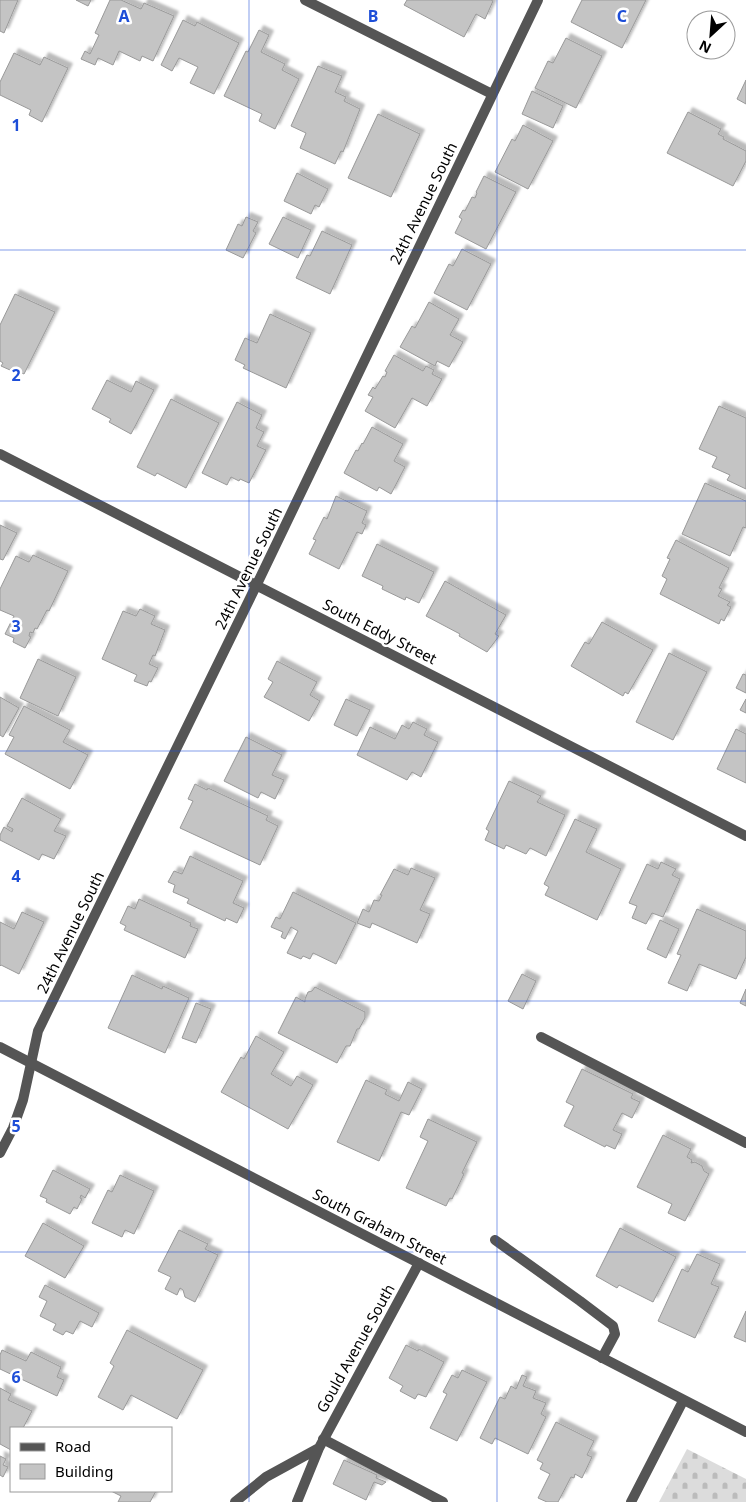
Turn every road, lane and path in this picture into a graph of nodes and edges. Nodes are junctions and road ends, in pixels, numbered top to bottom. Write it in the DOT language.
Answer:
graph roads {
  1 [pos="305,0"];
  2 [pos="538,0"];
  3 [pos="492,94"];
  4 [pos="0,454"];
  5 [pos="257,584"];
  6 [pos="746,836"];
  7 [pos="541,1037"];
  8 [pos="0,1047"];
  9 [pos="30,1063"];
  10 [pos="746,1143"];
  11 [pos="0,1153"];
  12 [pos="496,1240"];
  13 [pos="419,1263"];
  14 [pos="602,1358"];
  15 [pos="683,1401"];
  16 [pos="746,1432"];
  17 [pos="321,1444"];
  18 [pos="235,1502"];
  19 [pos="297,1502"];
  20 [pos="443,1502"];
  21 [pos="631,1502"];
  1 -- 3 [label="street"];
  2 -- 3 [label="street, 24th Avenue South"];
  3 -- 5 [label="street, 24th Avenue South"];
  4 -- 5 [label="street, South Eddy Street"];
  5 -- 6 [label="street, South Eddy Street"];
  5 -- 9 [label="street, 24th Avenue South"];
  7 -- 10 [label="street"];
  8 -- 9 [label="street, South Graham Street"];
  9 -- 11 [label="street, 24th Avenue South"];
  9 -- 13 [label="street, South Graham Street"];
  12 -- 14 [label="street"];
  13 -- 14 [label="street, South Graham Street"];
  13 -- 17 [label="street, Gould Avenue South"];
  14 -- 15 [label="street, South Graham Street"];
  15 -- 16 [label="street, South Graham Street"];
  15 -- 21 [label="street"];
  17 -- 18 [label="street"];
  17 -- 19 [label="street, Gould Avenue South"];
  17 -- 20 [label="street"];
}
